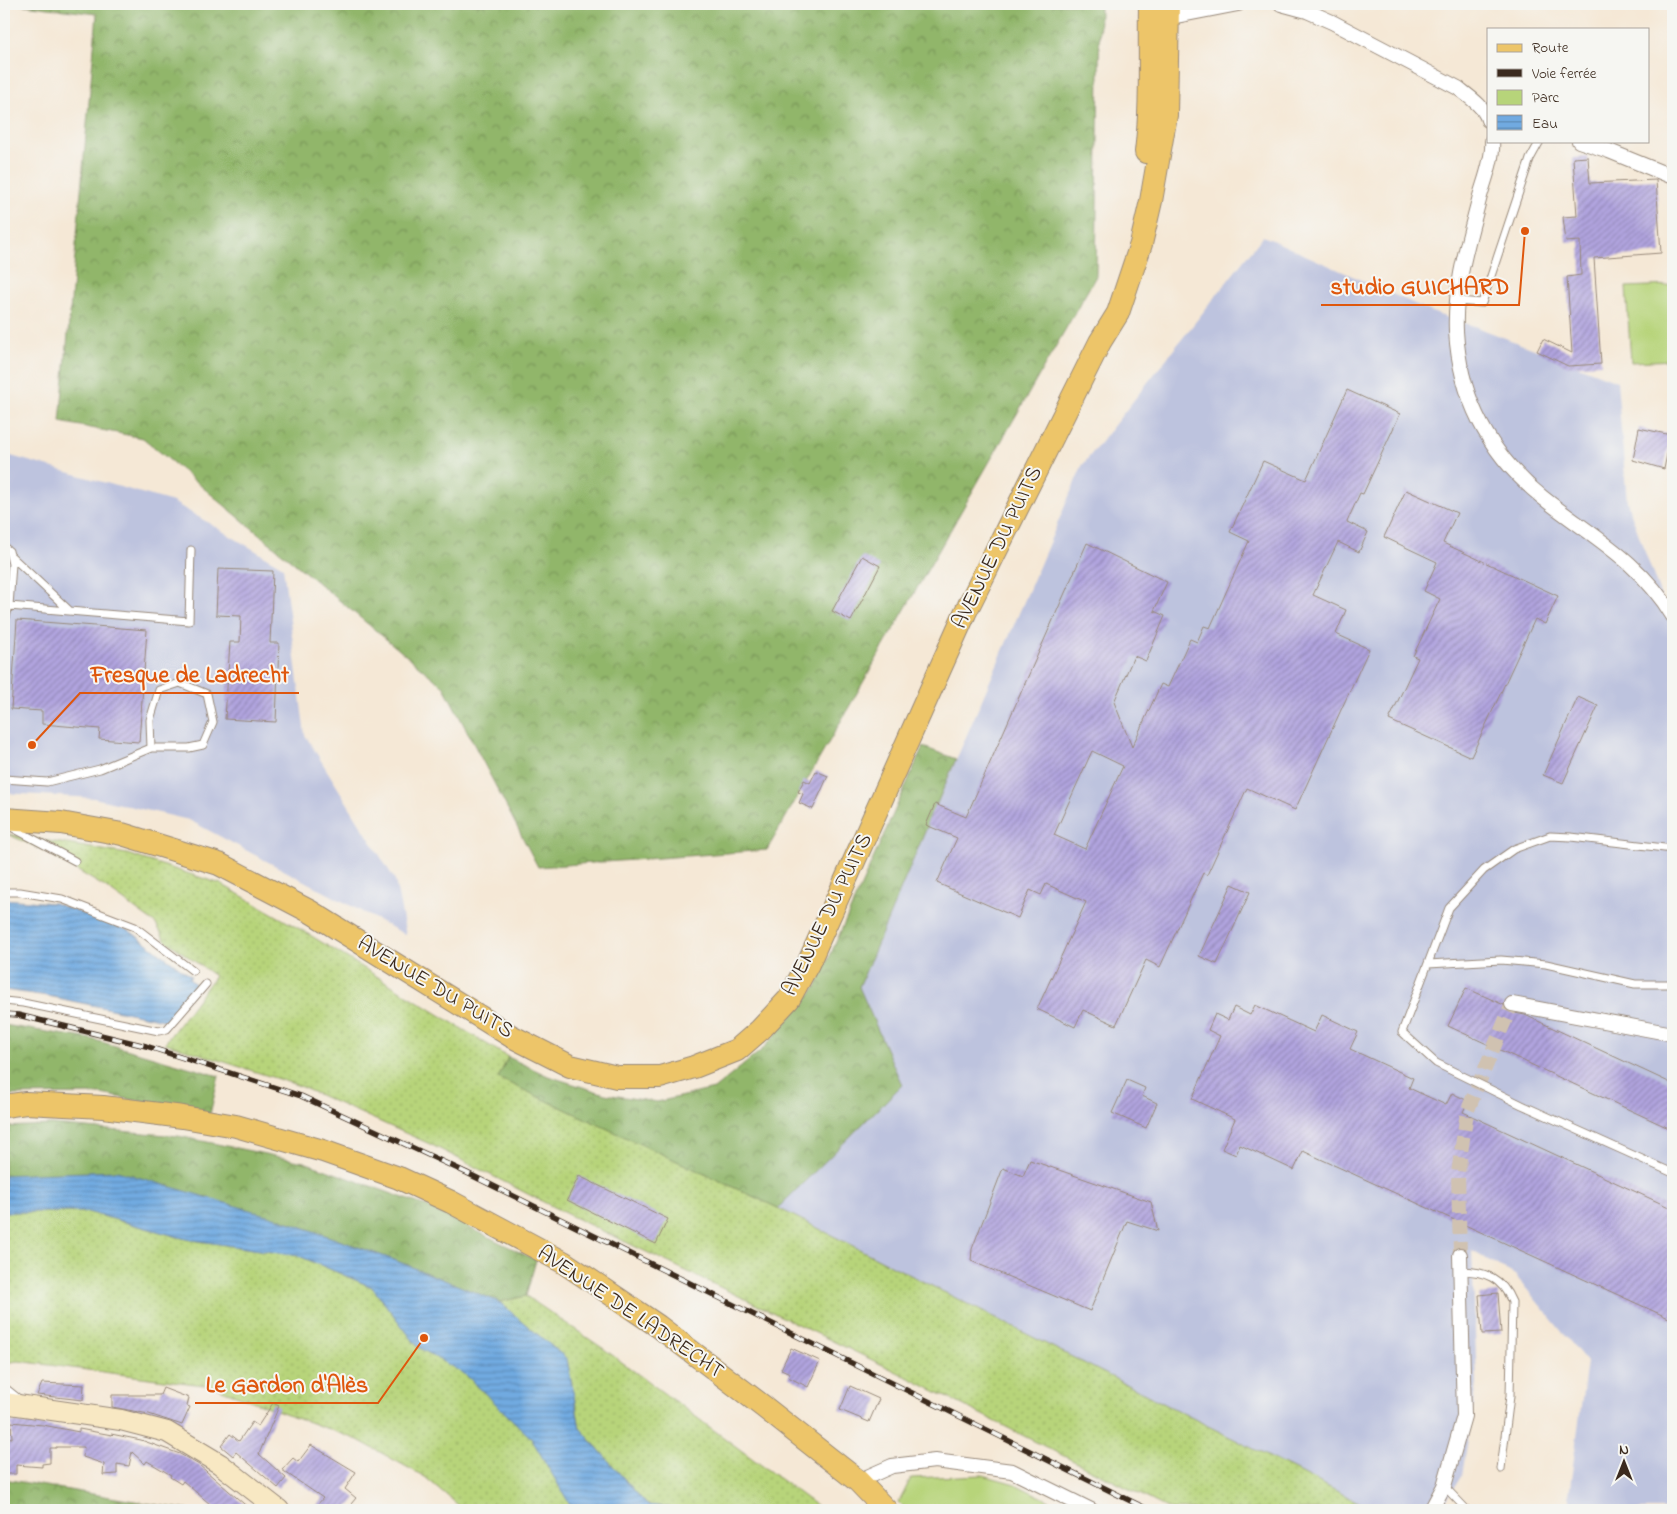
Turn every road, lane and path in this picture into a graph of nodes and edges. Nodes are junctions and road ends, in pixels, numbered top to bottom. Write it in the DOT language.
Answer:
graph roads {
  1 [pos="1238,4"];
  2 [pos="1281,4"];
  3 [pos="1159,12"];
  4 [pos="1487,116"];
  5 [pos="1492,142"];
  6 [pos="1539,142"];
  7 [pos="1582,142"];
  8 [pos="1673,177"];
  9 [pos="1458,301"];
  10 [pos="4,547"];
  11 [pos="191,550"];
  12 [pos="10,555"];
  13 [pos="9,606"];
  14 [pos="70,612"];
  15 [pos="1673,616"];
  16 [pos="4,624"];
  17 [pos="151,748"];
  18 [pos="4,779"];
  19 [pos="4,819"];
  20 [pos="4,823"];
  21 [pos="1673,849"];
  22 [pos="75,861"];
  23 [pos="4,892"];
  24 [pos="1428,964"];
  25 [pos="193,971"];
  26 [pos="206,984"];
  27 [pos="1673,984"];
  28 [pos="4,1001"];
  29 [pos="1512,1004"];
  30 [pos="1673,1034"];
  31 [pos="4,1106"];
  32 [pos="1673,1173"];
  33 [pos="1460,1255"];
  34 [pos="1460,1271"];
  35 [pos="10,1400"];
  36 [pos="1501,1469"];
  37 [pos="858,1481"];
  38 [pos="1444,1486"];
  39 [pos="279,1510"];
  40 [pos="886,1510"];
  41 [pos="1091,1510"];
  42 [pos="1431,1510"];
  43 [pos="1467,1510"];
  1 -- 3 [label="street"];
  2 -- 4 [label="street"];
  3 -- 19 [label="main road, AVENUE DU PUITS"];
  5 -- 9 [label="street"];
  6 -- 9 [label="lane"];
  7 -- 8 [label="street"];
  9 -- 15 [label="street"];
  10 -- 12 [label="lane"];
  11 -- 14 [label="lane"];
  12 -- 13 [label="lane"];
  12 -- 14 [label="lane"];
  13 -- 14 [label="lane"];
  13 -- 16 [label="lane"];
  17 -- 17 [label="lane"];
  17 -- 18 [label="lane"];
  20 -- 22 [label="lane"];
  21 -- 24 [label="lane"];
  23 -- 25 [label="lane"];
  24 -- 27 [label="lane"];
  24 -- 32 [label="lane"];
  26 -- 28 [label="lane"];
  29 -- 30 [label="street"];
  31 -- 37 [label="main road, AVENUE DE LADRECHT"];
  33 -- 34 [label="street"];
  34 -- 36 [label="lane"];
  34 -- 38 [label="street"];
  35 -- 39 [label="main road"];
  37 -- 40 [label="main road, AVENUE DE LADRECHT"];
  37 -- 41 [label="street"];
  38 -- 42 [label="street"];
  38 -- 43 [label="lane"];
}
